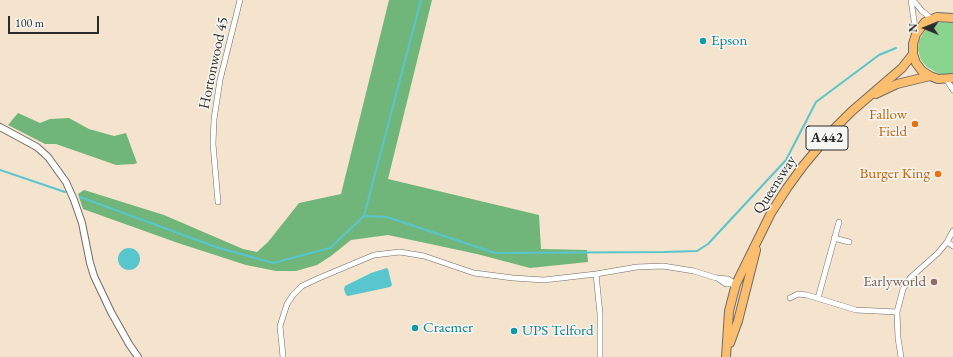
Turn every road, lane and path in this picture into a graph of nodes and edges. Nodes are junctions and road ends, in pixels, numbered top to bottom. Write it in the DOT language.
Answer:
graph roads {
  1 [pos="240,0"];
  2 [pos="912,0"];
  3 [pos="953,10"];
  4 [pos="935,18"];
  5 [pos="953,18"];
  6 [pos="916,34"];
  7 [pos="913,54"];
  8 [pos="930,76"];
  9 [pos="950,79"];
  10 [pos="953,90"];
  11 [pos="868,98"];
  12 [pos="0,127"];
  13 [pos="218,202"];
  14 [pos="838,222"];
  15 [pos="953,231"];
  16 [pos="834,238"];
  17 [pos="758,239"];
  18 [pos="849,242"];
  19 [pos="947,242"];
  20 [pos="953,246"];
  21 [pos="596,274"];
  22 [pos="736,284"];
  23 [pos="746,287"];
  24 [pos="790,298"];
  25 [pos="818,298"];
  26 [pos="897,312"];
  27 [pos="726,355"];
  28 [pos="138,357"];
  29 [pos="283,357"];
  30 [pos="600,357"];
  31 [pos="901,357"];
  1 -- 13 [label="street, Hortonwood 45"];
  2 -- 4 [label="street"];
  2 -- 6 [label="street"];
  3 -- 4 [label="main road"];
  4 -- 5 [label="main road"];
  4 -- 6 [label="main road"];
  6 -- 7 [label="main road"];
  7 -- 8 [label="main road, A442"];
  7 -- 11 [label="main road, Queensway / A442"];
  8 -- 9 [label="main road, A442"];
  8 -- 11 [label="main road, Queensway / A442"];
  9 -- 10 [label="street"];
  11 -- 17 [label="main road, Queensway / A442"];
  12 -- 28 [label="street"];
  14 -- 16 [label="street"];
  15 -- 19 [label="street"];
  16 -- 18 [label="street"];
  16 -- 25 [label="street"];
  17 -- 22 [label="main road, Queensway / A442"];
  17 -- 23 [label="main road, Queensway / A442"];
  19 -- 20 [label="street"];
  19 -- 26 [label="street"];
  21 -- 22 [label="street"];
  21 -- 29 [label="street"];
  21 -- 30 [label="street"];
  22 -- 23 [label="main road"];
  22 -- 27 [label="main road, Queensway / A442"];
  23 -- 27 [label="main road, Queensway / A442"];
  24 -- 25 [label="street"];
  25 -- 26 [label="street"];
  26 -- 31 [label="street"];
}
